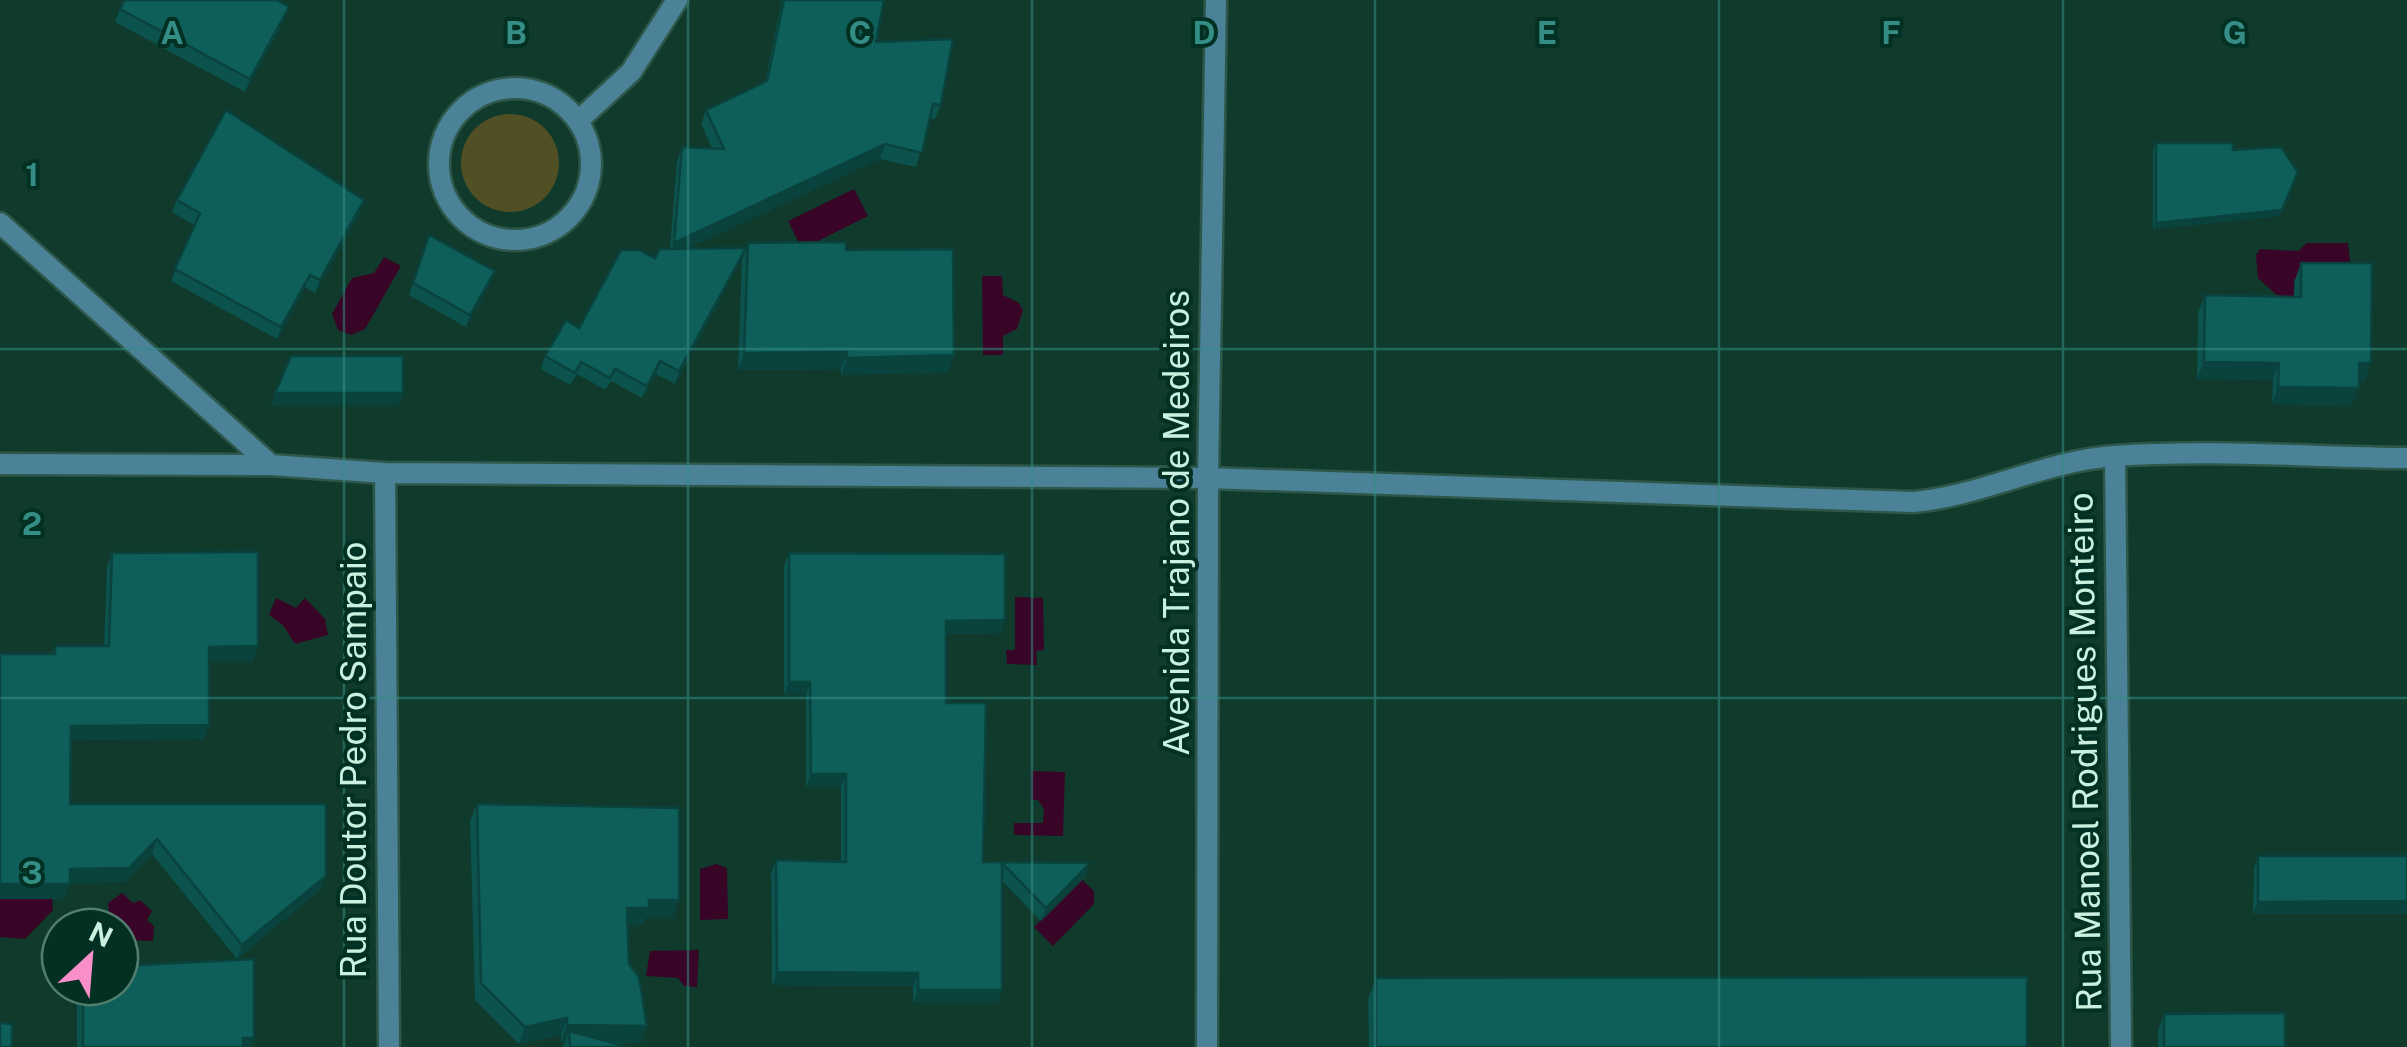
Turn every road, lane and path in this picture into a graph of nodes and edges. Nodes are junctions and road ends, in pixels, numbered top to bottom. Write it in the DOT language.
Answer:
graph roads {
  1 [pos="677,0"];
  2 [pos="1216,0"];
  3 [pos="578,121"];
  4 [pos="0,224"];
  5 [pos="2114,456"];
  6 [pos="2407,458"];
  7 [pos="0,464"];
  8 [pos="270,464"];
  9 [pos="385,474"];
  10 [pos="1208,478"];
  11 [pos="389,1047"];
  12 [pos="1207,1047"];
  13 [pos="2120,1047"];
  1 -- 3 [label="street"];
  2 -- 10 [label="street, Avenida Trajano de Medeiros"];
  3 -- 3 [label="street"];
  4 -- 8 [label="street"];
  5 -- 6 [label="street"];
  5 -- 10 [label="street"];
  5 -- 13 [label="street, Rua Manoel Rodrigues Monteiro"];
  7 -- 8 [label="street"];
  8 -- 9 [label="street"];
  9 -- 10 [label="street"];
  9 -- 11 [label="street, Rua Doutor Pedro Sampaio"];
  10 -- 12 [label="street, Avenida Trajano de Medeiros"];
}
